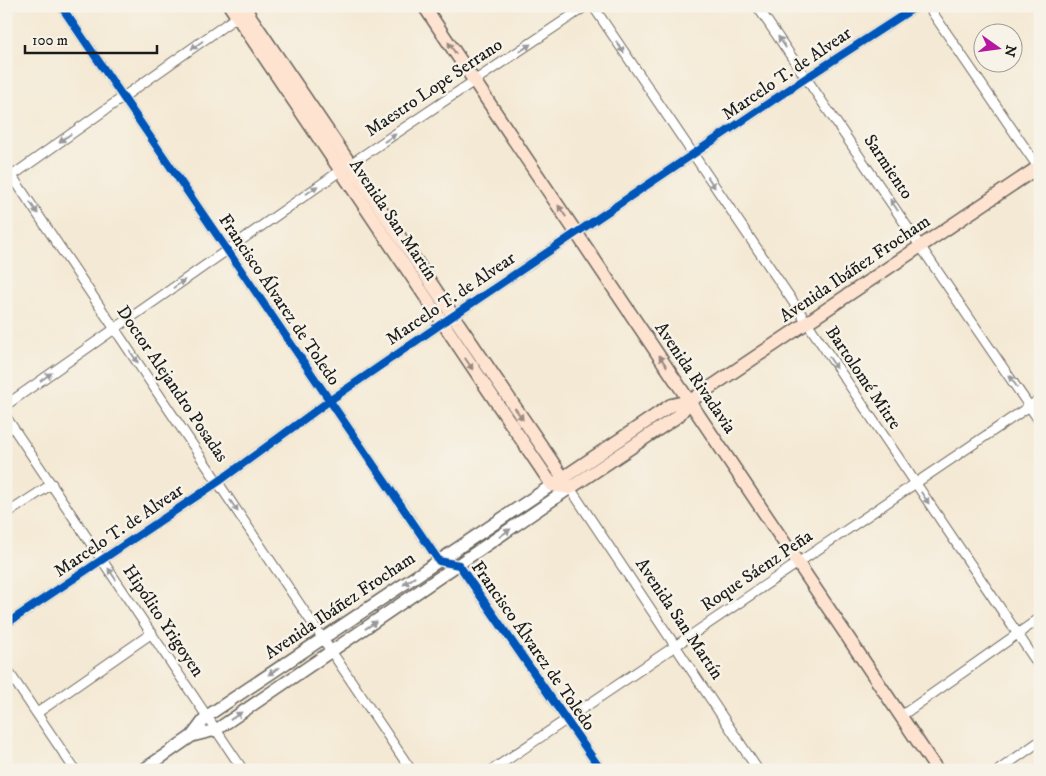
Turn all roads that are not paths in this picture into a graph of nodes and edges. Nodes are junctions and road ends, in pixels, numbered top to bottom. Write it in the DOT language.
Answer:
graph roads {
  1 [pos="61,6"];
  2 [pos="424,6"];
  3 [pos="586,6"];
  4 [pos="593,6"];
  5 [pos="758,6"];
  6 [pos="918,6"];
  7 [pos="928,6"];
  8 [pos="242,9"];
  9 [pos="806,78"];
  10 [pos="474,81"];
  11 [pos="124,96"];
  12 [pos="693,155"];
  13 [pos="1039,166"];
  14 [pos="6,167"];
  15 [pos="344,168"];
  16 [pos="9,178"];
  17 [pos="577,233"];
  18 [pos="922,245"];
  19 [pos="227,250"];
  20 [pos="446,320"];
  21 [pos="806,323"];
  22 [pos="115,329"];
  23 [pos="1040,399"];
  24 [pos="329,401"];
  25 [pos="690,401"];
  26 [pos="6,405"];
  27 [pos="1029,406"];
  28 [pos="6,417"];
  29 [pos="1040,422"];
  30 [pos="218,482"];
  31 [pos="567,483"];
  32 [pos="52,484"];
  33 [pos="915,484"];
  34 [pos="552,485"];
  35 [pos="6,514"];
  36 [pos="103,560"];
  37 [pos="439,561"];
  38 [pos="798,563"];
  39 [pos="459,565"];
  40 [pos="1040,618"];
  41 [pos="6,624"];
  42 [pos="152,633"];
  43 [pos="1017,634"];
  44 [pos="323,639"];
  45 [pos="675,646"];
  46 [pos="332,652"];
  47 [pos="1040,667"];
  48 [pos="6,668"];
  49 [pos="37,713"];
  50 [pos="207,716"];
  51 [pos="900,716"];
  52 [pos="567,719"];
  53 [pos="216,730"];
  54 [pos="192,736"];
  55 [pos="1040,741"];
  56 [pos="75,770"];
  57 [pos="143,770"];
  58 [pos="243,770"];
  59 [pos="411,770"];
  60 [pos="492,770"];
  61 [pos="602,770"];
  62 [pos="758,770"];
  63 [pos="937,770"];
  64 [pos="999,770"];
  1 -- 11 [label="street, Francisco Álvarez de Toledo"];
  10 -- 2 [label="main road, Avenida Rivadavia, one-way"];
  10 -- 3 [label="street, Maestro Lope Serrano, one-way"];
  4 -- 12 [label="street, Bartolomé Mitre, one-way"];
  9 -- 5 [label="street, Sarmiento, one-way"];
  6 -- 9 [label="street, Marcelo T. de Alvear"];
  7 -- 13 [label="street"];
  8 -- 11 [label="street, one-way"];
  8 -- 15 [label="main road, Avenida San Martín"];
  9 -- 12 [label="street, Marcelo T. de Alvear"];
  18 -- 9 [label="street, Sarmiento, one-way"];
  15 -- 10 [label="street, Maestro Lope Serrano, one-way"];
  17 -- 10 [label="main road, Avenida Rivadavia, one-way"];
  11 -- 16 [label="street, one-way"];
  11 -- 19 [label="street, Francisco Álvarez de Toledo"];
  12 -- 17 [label="street, Marcelo T. de Alvear"];
  12 -- 21 [label="street, Bartolomé Mitre, one-way"];
  13 -- 18 [label="main road, Avenida Ibáñez Frocham"];
  14 -- 16 [label="street, Doctor Alejandro Posadas"];
  19 -- 15 [label="street, Maestro Lope Serrano, one-way"];
  15 -- 20 [label="main road, Avenida San Martín"];
  16 -- 22 [label="street, Doctor Alejandro Posadas, one-way"];
  17 -- 20 [label="street, Marcelo T. de Alvear"];
  25 -- 17 [label="main road, Avenida Rivadavia, one-way"];
  18 -- 21 [label="main road, Avenida Ibáñez Frocham"];
  27 -- 18 [label="street, Sarmiento, one-way"];
  22 -- 19 [label="street, Maestro Lope Serrano, one-way"];
  19 -- 24 [label="street, Francisco Álvarez de Toledo"];
  20 -- 24 [label="street, Marcelo T. de Alvear"];
  20 -- 31 [label="main road, Avenida San Martín, one-way"];
  20 -- 34 [label="main road, Avenida San Martín, one-way"];
  21 -- 25 [label="main road, Avenida Ibáñez Frocham"];
  21 -- 33 [label="street, Bartolomé Mitre, one-way"];
  26 -- 22 [label="street, Maestro Lope Serrano, one-way"];
  22 -- 30 [label="street, Doctor Alejandro Posadas, one-way"];
  23 -- 27 [label="street, Roque Sáenz Peña"];
  24 -- 30 [label="street, Marcelo T. de Alvear"];
  24 -- 37 [label="street, Francisco Álvarez de Toledo"];
  25 -- 31 [label="main road, Avenida Ibáñez Frocham"];
  25 -- 38 [label="main road, Avenida Rivadavia"];
  27 -- 29 [label="street, Sarmiento"];
  27 -- 33 [label="street, Roque Sáenz Peña"];
  28 -- 32 [label="street, Hipólito Yrigoyen"];
  30 -- 36 [label="street, Marcelo T. de Alvear"];
  30 -- 44 [label="street, Doctor Alejandro Posadas, one-way"];
  31 -- 34 [label="main road, Avenida Ibáñez Frocham"];
  39 -- 31 [label="street, Avenida Ibáñez Frocham, one-way"];
  31 -- 45 [label="street, Avenida San Martín"];
  32 -- 35 [label="street"];
  32 -- 36 [label="street, Hipólito Yrigoyen"];
  33 -- 38 [label="street, Roque Sáenz Peña"];
  33 -- 43 [label="street, Bartolomé Mitre, one-way"];
  34 -- 37 [label="street, Avenida Ibáñez Frocham"];
  36 -- 41 [label="street, Marcelo T. de Alvear"];
  42 -- 36 [label="street, Hipólito Yrigoyen, one-way"];
  37 -- 39 [label="street, Francisco Álvarez de Toledo"];
  37 -- 44 [label="street, Avenida Ibáñez Frocham, one-way"];
  38 -- 45 [label="street, Roque Sáenz Peña"];
  38 -- 51 [label="main road, Avenida Rivadavia"];
  46 -- 39 [label="street, Avenida Ibáñez Frocham, one-way"];
  39 -- 52 [label="street, Francisco Álvarez de Toledo"];
  40 -- 43 [label="street"];
  42 -- 49 [label="street"];
  42 -- 50 [label="street, Hipólito Yrigoyen"];
  43 -- 47 [label="street, Bartolomé Mitre"];
  43 -- 51 [label="street"];
  44 -- 46 [label="street, Doctor Alejandro Posadas"];
  44 -- 50 [label="street, Avenida Ibáñez Frocham, one-way"];
  45 -- 52 [label="street, Roque Sáenz Peña"];
  45 -- 62 [label="street, Avenida San Martín"];
  53 -- 46 [label="street, Avenida Ibáñez Frocham, one-way"];
  46 -- 59 [label="street, Doctor Alejandro Posadas"];
  48 -- 49 [label="street"];
  49 -- 56 [label="street"];
  50 -- 53 [label="street, Hipólito Yrigoyen"];
  50 -- 54 [label="street, Avenida Ibáñez Frocham"];
  51 -- 63 [label="main road, Avenida Rivadavia"];
  52 -- 60 [label="street, Roque Sáenz Peña"];
  52 -- 61 [label="street, Francisco Álvarez de Toledo"];
  53 -- 54 [label="street, Avenida Ibáñez Frocham"];
  53 -- 58 [label="street, Hipólito Yrigoyen"];
  54 -- 57 [label="street, Avenida Ibáñez Frocham"];
  55 -- 64 [label="street"];
}
